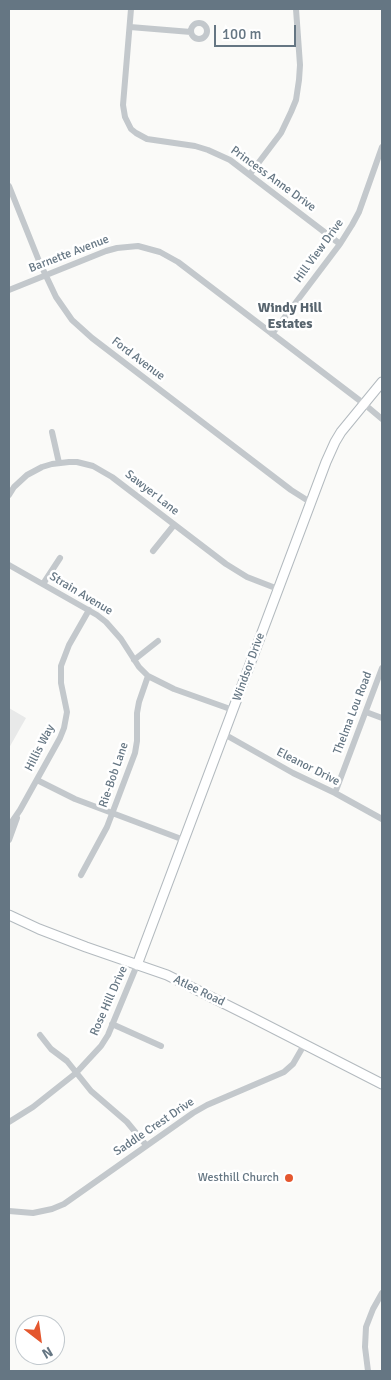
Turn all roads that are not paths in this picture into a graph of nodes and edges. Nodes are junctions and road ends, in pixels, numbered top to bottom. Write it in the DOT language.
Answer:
graph roads {
  1 [pos="131,9"];
  2 [pos="296,9"];
  3 [pos="130,26"];
  4 [pos="191,32"];
  5 [pos="382,147"];
  6 [pos="250,174"];
  7 [pos="9,186"];
  8 [pos="340,244"];
  9 [pos="46,275"];
  10 [pos="9,290"];
  11 [pos="272,334"];
  12 [pos="382,382"];
  13 [pos="363,404"];
  14 [pos="382,419"];
  15 [pos="52,432"];
  16 [pos="59,463"];
  17 [pos="9,495"];
  18 [pos="310,502"];
  19 [pos="174,524"];
  20 [pos="153,551"];
  21 [pos="60,558"];
  22 [pos="9,565"];
  23 [pos="42,584"];
  24 [pos="278,589"];
  25 [pos="89,610"];
  26 [pos="158,641"];
  27 [pos="134,660"];
  28 [pos="382,668"];
  29 [pos="148,676"];
  30 [pos="233,710"];
  31 [pos="366,712"];
  32 [pos="382,718"];
  33 [pos="224,734"];
  34 [pos="37,780"];
  35 [pos="335,793"];
  36 [pos="20,810"];
  37 [pos="112,813"];
  38 [pos="382,819"];
  39 [pos="9,826"];
  40 [pos="9,840"];
  41 [pos="184,840"];
  42 [pos="81,875"];
  43 [pos="9,915"];
  44 [pos="137,965"];
  45 [pos="112,1024"];
  46 [pos="40,1035"];
  47 [pos="304,1045"];
  48 [pos="161,1046"];
  49 [pos="76,1073"];
  50 [pos="382,1084"];
  51 [pos="9,1122"];
  52 [pos="146,1146"];
  53 [pos="9,1211"];
  54 [pos="382,1293"];
  55 [pos="368,1371"];
  1 -- 3 [label="street, Princess Anne Drive"];
  2 -- 6 [label="street"];
  3 -- 4 [label="street"];
  3 -- 6 [label="street, Princess Anne Drive"];
  5 -- 8 [label="street, Hill View Drive"];
  6 -- 8 [label="street, Princess Anne Drive"];
  7 -- 9 [label="street, Ford Avenue"];
  8 -- 11 [label="street, Hill View Drive"];
  9 -- 10 [label="street, Barnette Avenue"];
  9 -- 11 [label="street, Barnette Avenue"];
  9 -- 18 [label="street, Ford Avenue"];
  11 -- 13 [label="street, Barnette Avenue"];
  12 -- 13 [label="street, Windsor Drive"];
  13 -- 14 [label="street, Barnette Avenue"];
  13 -- 18 [label="street, Windsor Drive"];
  15 -- 16 [label="street"];
  16 -- 17 [label="street, Sawyer Lane"];
  16 -- 19 [label="street, Sawyer Lane"];
  18 -- 24 [label="street, Windsor Drive"];
  19 -- 20 [label="street"];
  19 -- 24 [label="street, Sawyer Lane"];
  21 -- 23 [label="street"];
  22 -- 23 [label="street, Strain Avenue"];
  23 -- 25 [label="street, Strain Avenue"];
  24 -- 30 [label="street, Windsor Drive"];
  25 -- 27 [label="street, Strain Avenue"];
  25 -- 34 [label="street, Hillis Way"];
  26 -- 27 [label="street"];
  27 -- 29 [label="street, Strain Avenue"];
  28 -- 31 [label="street, Thelma Lou Road"];
  29 -- 30 [label="street, Strain Avenue"];
  29 -- 37 [label="street, Rie-Bob Lane"];
  30 -- 33 [label="street, Windsor Drive"];
  31 -- 32 [label="street"];
  31 -- 35 [label="street, Thelma Lou Road"];
  33 -- 35 [label="street, Eleanor Drive"];
  33 -- 41 [label="street, Windsor Drive"];
  34 -- 36 [label="street, Hillis Way"];
  34 -- 37 [label="street"];
  35 -- 38 [label="street, Eleanor Drive"];
  36 -- 39 [label="street, Hillis Way"];
  36 -- 40 [label="street, Hillis Way"];
  37 -- 41 [label="street"];
  37 -- 42 [label="street, Rie-Bob Lane"];
  41 -- 44 [label="street, Windsor Drive"];
  43 -- 44 [label="street, Atlee Road"];
  44 -- 45 [label="street, Rose Hill Drive"];
  44 -- 47 [label="street, Atlee Road"];
  45 -- 48 [label="street"];
  45 -- 49 [label="street, Rose Hill Drive"];
  46 -- 49 [label="street"];
  47 -- 50 [label="street, Atlee Road"];
  47 -- 52 [label="street, Saddle Crest Drive"];
  49 -- 51 [label="street, Rose Hill Drive"];
  49 -- 52 [label="street"];
  52 -- 53 [label="street, Saddle Crest Drive"];
  54 -- 55 [label="street"];
}
